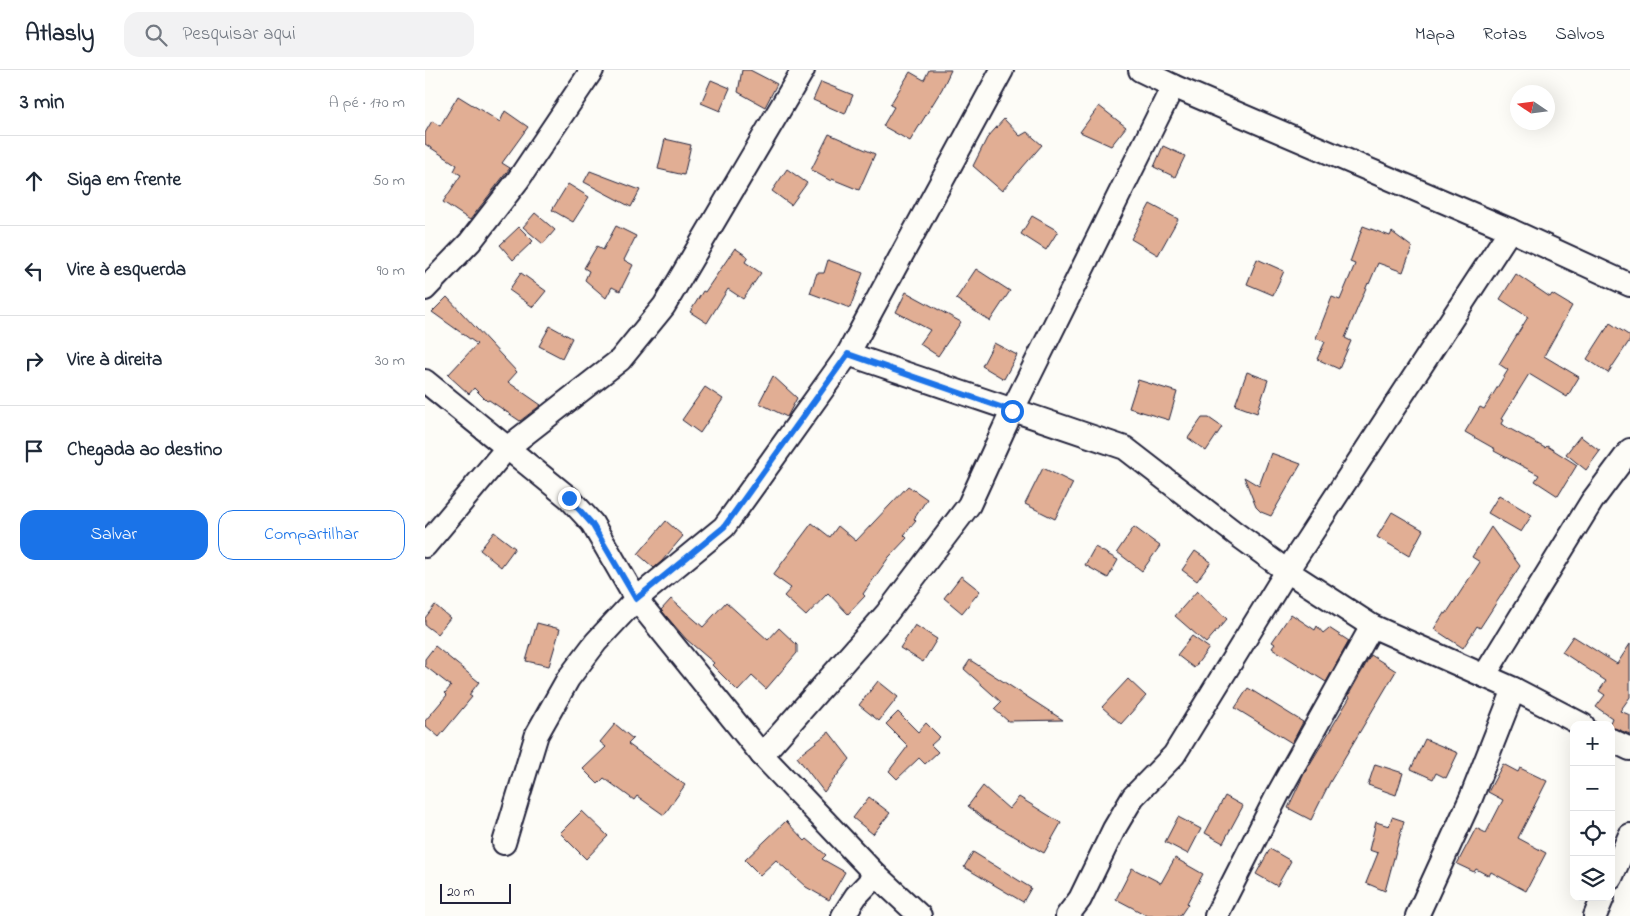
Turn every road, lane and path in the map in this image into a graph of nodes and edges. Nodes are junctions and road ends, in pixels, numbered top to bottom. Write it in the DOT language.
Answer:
graph roads {
  1 [pos="592,70"];
  2 [pos="803,70"];
  3 [pos="1002,70"];
  4 [pos="1140,70"];
  5 [pos="1173,86"];
  6 [pos="1510,230"];
  7 [pos="1630,285"];
  8 [pos="425,289"];
  9 [pos="848,354"];
  10 [pos="425,381"];
  11 [pos="1012,411"];
  12 [pos="507,448"];
  13 [pos="1630,450"];
  14 [pos="425,546"];
  15 [pos="1287,571"];
  16 [pos="636,599"];
  17 [pos="1372,626"];
  18 [pos="1484,676"];
  19 [pos="1514,689"];
  20 [pos="1575,721"];
  21 [pos="1615,742"];
  22 [pos="1630,749"];
  23 [pos="762,755"];
  24 [pos="1630,835"];
  25 [pos="504,843"];
  26 [pos="1615,869"];
  27 [pos="876,875"];
  28 [pos="1601,901"];
  29 [pos="843,916"];
  30 [pos="920,916"];
  31 [pos="1067,916"];
  32 [pos="1215,916"];
  33 [pos="1417,916"];
  34 [pos="1595,916"];
  1 -- 8 [label="street"];
  2 -- 12 [label="street"];
  3 -- 9 [label="street"];
  4 -- 5 [label="street"];
  5 -- 6 [label="street"];
  5 -- 11 [label="street"];
  6 -- 7 [label="street"];
  6 -- 15 [label="street"];
  9 -- 11 [label="street"];
  9 -- 16 [label="street"];
  10 -- 12 [label="street"];
  11 -- 15 [label="street"];
  11 -- 23 [label="street"];
  12 -- 14 [label="street"];
  12 -- 16 [label="street"];
  13 -- 18 [label="street"];
  15 -- 17 [label="street"];
  15 -- 31 [label="street"];
  16 -- 23 [label="street"];
  16 -- 25 [label="street"];
  17 -- 18 [label="street"];
  17 -- 32 [label="street"];
  18 -- 19 [label="street"];
  19 -- 20 [label="street"];
  19 -- 33 [label="street"];
  21 -- 22 [label="street"];
  23 -- 27 [label="street"];
  24 -- 26 [label="street"];
  27 -- 29 [label="street"];
  27 -- 30 [label="street"];
  28 -- 34 [label="street"];
}
